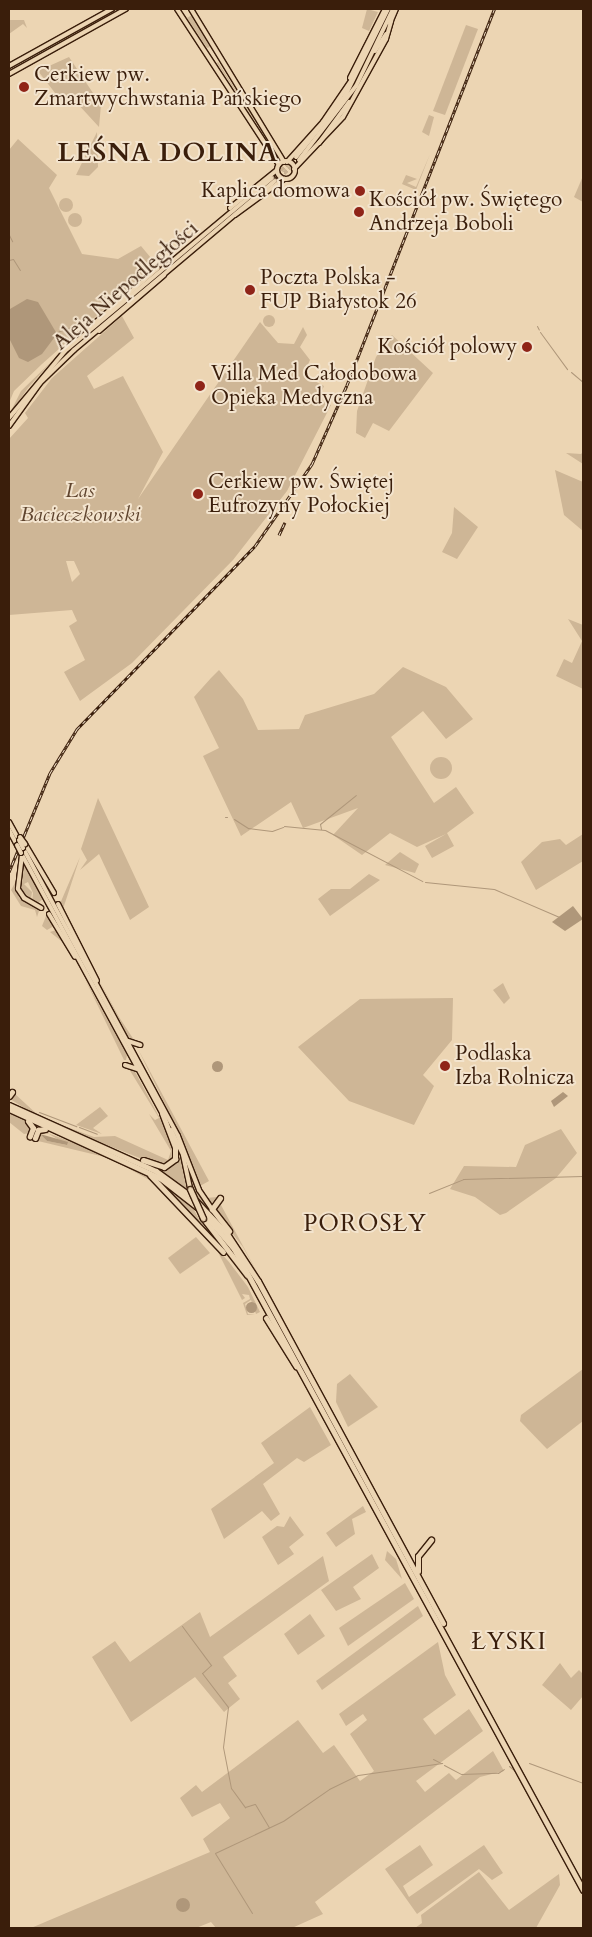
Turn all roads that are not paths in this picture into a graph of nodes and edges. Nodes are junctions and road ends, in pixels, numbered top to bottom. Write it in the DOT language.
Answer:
graph roads {
  1 [pos="112,9"];
  2 [pos="126,9"];
  3 [pos="178,9"];
  4 [pos="191,9"];
  5 [pos="387,9"];
  6 [pos="395,9"];
  7 [pos="194,14"];
  8 [pos="185,19"];
  9 [pos="390,22"];
  10 [pos="73,34"];
  11 [pos="78,39"];
  12 [pos="44,50"];
  13 [pos="48,55"];
  14 [pos="216,60"];
  15 [pos="367,60"];
  16 [pos="9,66"];
  17 [pos="9,74"];
  18 [pos="356,86"];
  19 [pos="335,105"];
  20 [pos="310,154"];
  21 [pos="283,163"];
  22 [pos="294,169"];
  23 [pos="277,170"];
  24 [pos="272,179"];
  25 [pos="284,179"];
  26 [pos="221,221"];
  27 [pos="158,268"];
  28 [pos="164,275"];
  29 [pos="72,349"];
  30 [pos="9,418"];
  31 [pos="9,426"];
  32 [pos="9,822"];
  33 [pos="9,830"];
  34 [pos="19,841"];
  35 [pos="23,850"];
  36 [pos="54,893"];
  37 [pos="58,904"];
  38 [pos="41,908"];
  39 [pos="49,914"];
  40 [pos="80,957"];
  41 [pos="86,973"];
  42 [pos="101,993"];
  43 [pos="126,1039"];
  44 [pos="129,1052"];
  45 [pos="136,1058"];
  46 [pos="139,1071"];
  47 [pos="9,1100"];
  48 [pos="9,1105"];
  49 [pos="9,1109"];
  50 [pos="19,1113"];
  51 [pos="162,1113"];
  52 [pos="54,1131"];
  53 [pos="126,1154"];
  54 [pos="131,1162"];
  55 [pos="190,1189"];
  56 [pos="220,1198"];
  57 [pos="214,1213"];
  58 [pos="223,1252"];
  59 [pos="258,1281"];
  60 [pos="261,1295"];
  61 [pos="267,1301"];
  62 [pos="266,1318"];
  63 [pos="276,1318"];
  64 [pos="312,1389"];
  65 [pos="430,1540"];
  66 [pos="422,1581"];
  67 [pos="452,1646"];
  68 [pos="583,1890"];
  1 -- 10 [label="main road"];
  2 -- 11 [label="main road"];
  3 -- 8 [label="main road"];
  4 -- 7 [label="main road"];
  5 -- 15 [label="main road"];
  5 -- 19 [label="main road"];
  6 -- 9 [label="main road"];
  6 -- 15 [label="main road"];
  7 -- 8 [label="main road"];
  7 -- 14 [label="main road"];
  8 -- 14 [label="main road"];
  9 -- 15 [label="main road"];
  9 -- 20 [label="main road"];
  10 -- 11 [label="main road"];
  10 -- 12 [label="main road"];
  11 -- 13 [label="main road"];
  12 -- 13 [label="main road"];
  12 -- 16 [label="main road"];
  13 -- 17 [label="main road"];
  14 -- 21 [label="main road"];
  15 -- 18 [label="main road"];
  15 -- 18 [label="main road"];
  15 -- 19 [label="main road"];
  18 -- 20 [label="main road"];
  19 -- 21 [label="main road"];
  20 -- 22 [label="main road"];
  21 -- 22 [label="main road"];
  21 -- 23 [label="main road"];
  22 -- 25 [label="main road"];
  23 -- 24 [label="main road"];
  23 -- 25 [label="main road"];
  24 -- 26 [label="main road"];
  24 -- 26 [label="main road, Aleja Niepodległości"];
  25 -- 26 [label="main road"];
  26 -- 29 [label="main road, Aleja Niepodległości"];
  27 -- 29 [label="main road"];
  28 -- 29 [label="main road"];
  29 -- 30 [label="main road, Aleja Niepodległości"];
  29 -- 31 [label="main road, Aleja Niepodległości"];
  32 -- 34 [label="main road"];
  33 -- 34 [label="main road"];
  34 -- 35 [label="main road, bridge"];
  35 -- 36 [label="main road"];
  35 -- 38 [label="main road"];
  35 -- 40 [label="main road"];
  37 -- 42 [label="main road"];
  39 -- 41 [label="main road"];
  40 -- 41 [label="main road"];
  40 -- 42 [label="main road"];
  41 -- 44 [label="main road"];
  42 -- 43 [label="main road"];
  43 -- 45 [label="main road"];
  43 -- 45 [label="main road"];
  44 -- 46 [label="main road"];
  44 -- 46 [label="main road"];
  45 -- 57 [label="main road"];
  46 -- 51 [label="main road"];
  47 -- 50 [label="highway"];
  48 -- 50 [label="highway"];
  49 -- 50 [label="highway"];
  50 -- 52 [label="highway"];
  50 -- 52 [label="highway"];
  50 -- 53 [label="highway"];
  51 -- 53 [label="highway"];
  51 -- 55 [label="main road"];
  52 -- 54 [label="highway"];
  53 -- 59 [label="highway"];
  54 -- 58 [label="highway"];
  54 -- 60 [label="highway"];
  55 -- 60 [label="highway, bridge"];
  56 -- 57 [label="highway"];
  57 -- 59 [label="highway"];
  59 -- 61 [label="highway"];
  60 -- 61 [label="highway"];
  61 -- 63 [label="highway"];
  62 -- 64 [label="highway"];
  63 -- 64 [label="highway"];
  63 -- 66 [label="highway"];
  64 -- 67 [label="highway"];
  65 -- 66 [label="highway"];
  66 -- 67 [label="highway"];
  67 -- 68 [label="highway"];
}
